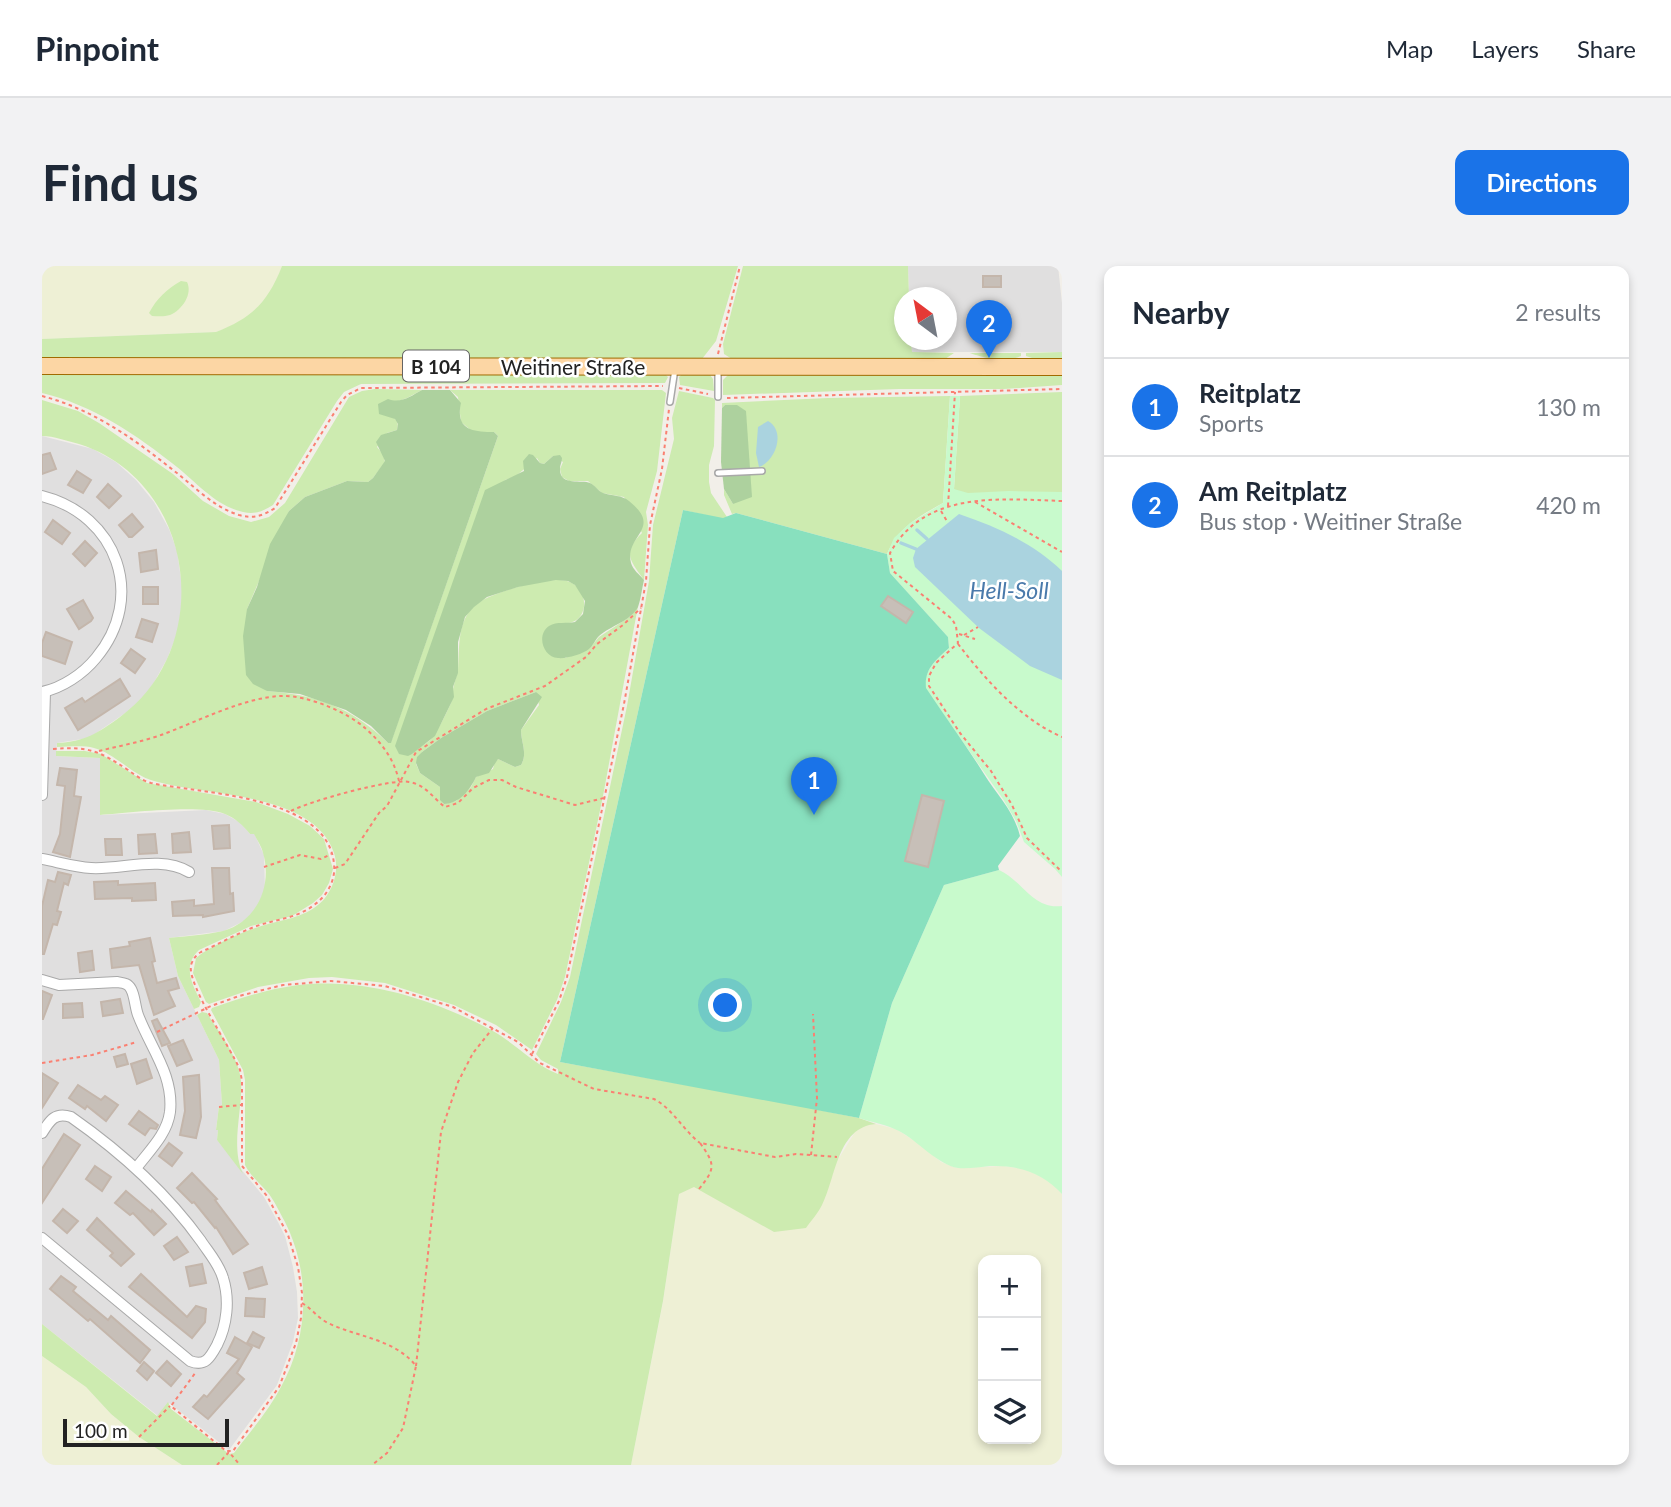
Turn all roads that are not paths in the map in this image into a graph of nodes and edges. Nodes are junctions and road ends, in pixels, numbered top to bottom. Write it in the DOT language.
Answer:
graph roads {
  1 [pos="718,365"];
  2 [pos="42,366"];
  3 [pos="675,366"];
  4 [pos="1062,367"];
  5 [pos="718,397"];
  6 [pos="670,401"];
  7 [pos="762,471"];
  8 [pos="718,473"];
  9 [pos="42,496"];
  10 [pos="43,692"];
  11 [pos="42,795"];
  12 [pos="42,859"];
  13 [pos="189,872"];
  14 [pos="42,980"];
  15 [pos="42,1133"];
  16 [pos="137,1167"];
  17 [pos="42,1238"];
  1 -- 3 [label="main road, Weitiner Straße / B 104"];
  1 -- 4 [label="main road, Weitiner Straße / B 104"];
  1 -- 5 [label="lane"];
  2 -- 3 [label="main road, Weitiner Straße / B 104"];
  3 -- 6 [label="lane"];
  7 -- 8 [label="lane"];
  9 -- 10 [label="street"];
  10 -- 11 [label="street"];
  12 -- 13 [label="street"];
  14 -- 16 [label="street"];
  15 -- 16 [label="street"];
  16 -- 17 [label="street"];
}
